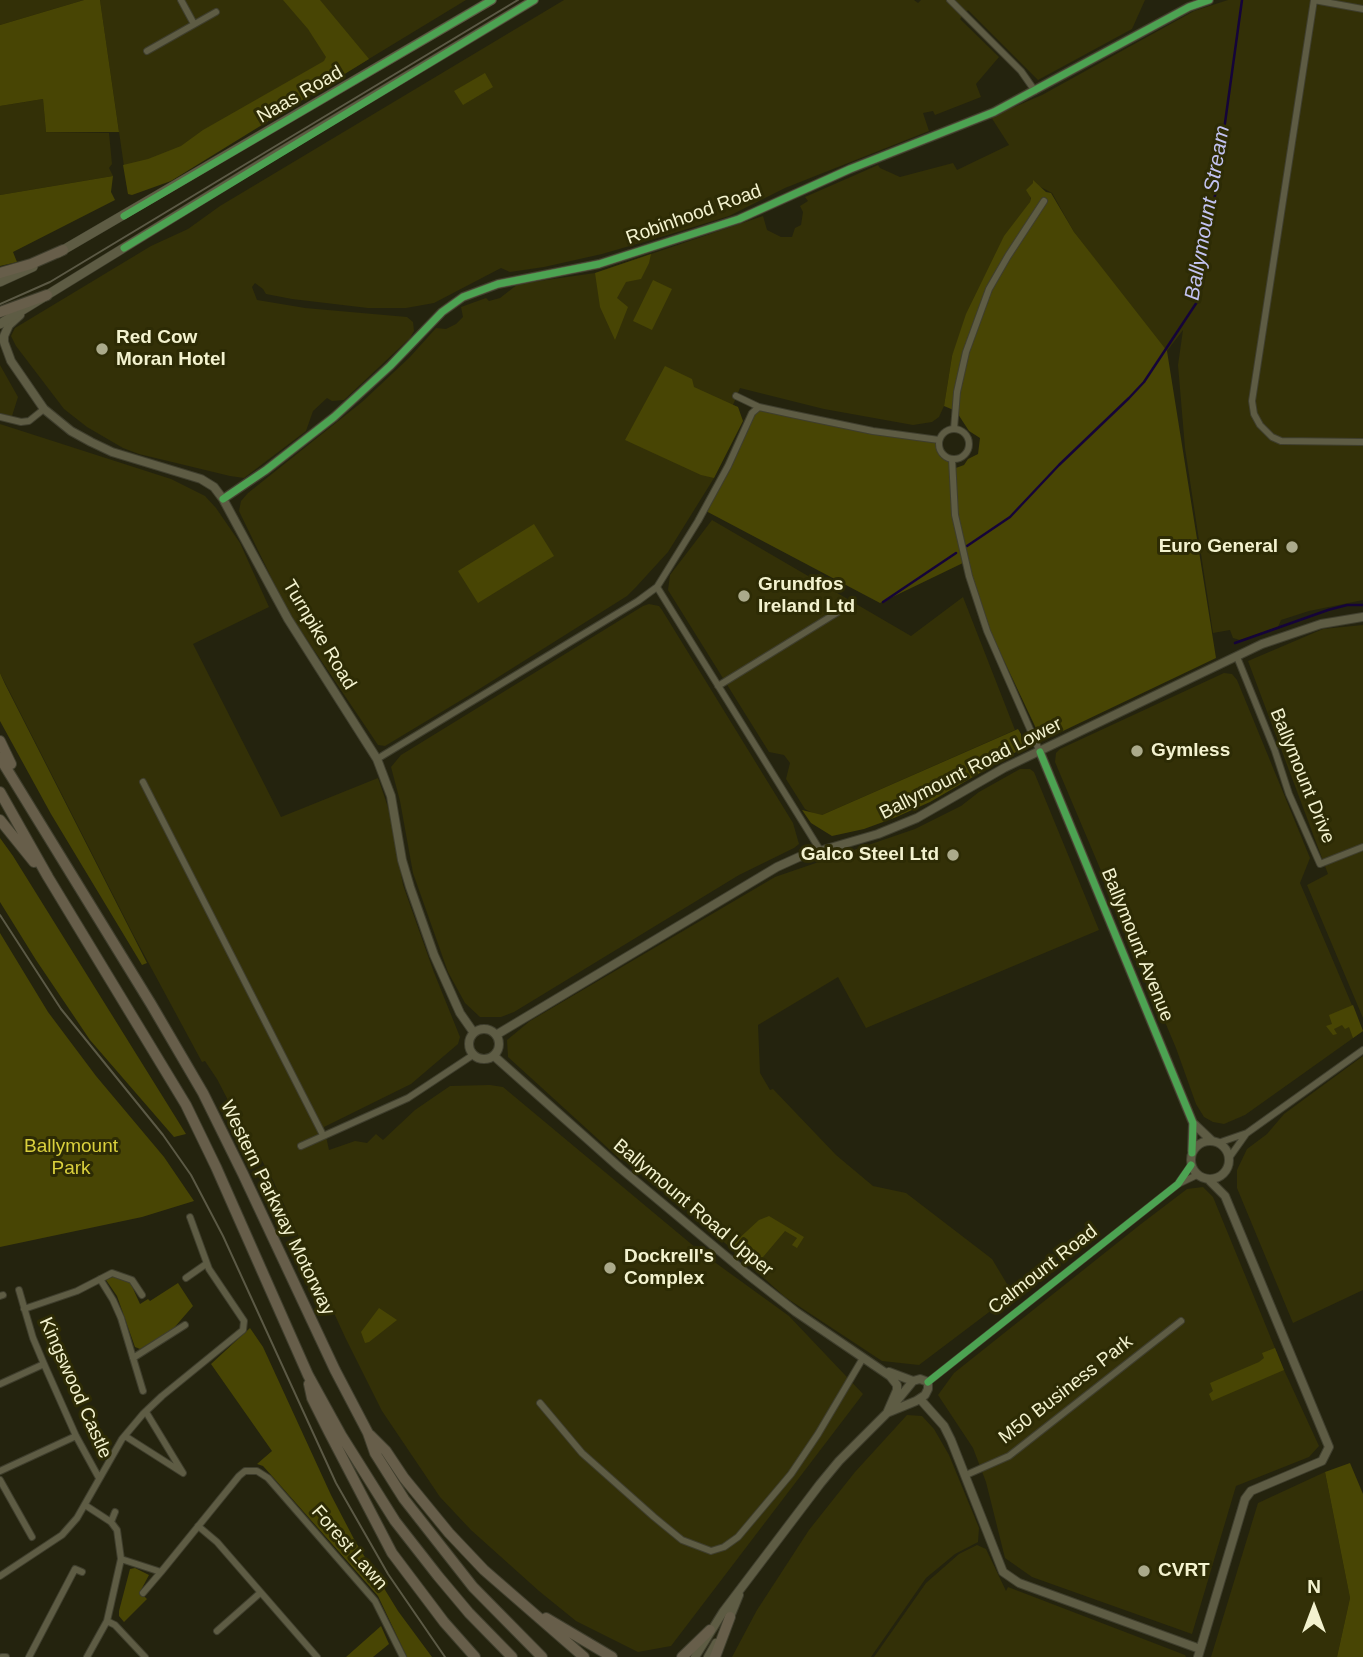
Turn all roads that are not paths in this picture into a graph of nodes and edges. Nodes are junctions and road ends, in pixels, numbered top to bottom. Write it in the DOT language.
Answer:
graph roads {
  1 [pos="181,0"];
  2 [pos="492,0"];
  3 [pos="534,0"];
  4 [pos="950,0"];
  5 [pos="1209,0"];
  6 [pos="1363,9"];
  7 [pos="216,12"];
  8 [pos="194,24"];
  9 [pos="147,51"];
  10 [pos="1035,91"];
  11 [pos="1044,201"];
  12 [pos="63,250"];
  13 [pos="0,273"];
  14 [pos="0,282"];
  15 [pos="47,295"];
  16 [pos="28,306"];
  17 [pos="0,312"];
  18 [pos="0,324"];
  19 [pos="0,351"];
  20 [pos="11,362"];
  21 [pos="736,396"];
  22 [pos="759,407"];
  23 [pos="44,409"];
  24 [pos="0,417"];
  25 [pos="954,429"];
  26 [pos="939,440"];
  27 [pos="1363,442"];
  28 [pos="952,458"];
  29 [pos="223,499"];
  30 [pos="657,587"];
  31 [pos="851,604"];
  32 [pos="1363,617"];
  33 [pos="1237,657"];
  34 [pos="718,686"];
  35 [pos="0,741"];
  36 [pos="1040,752"];
  37 [pos="0,758"];
  38 [pos="377,759"];
  39 [pos="143,782"];
  40 [pos="0,792"];
  41 [pos="0,820"];
  42 [pos="38,821"];
  43 [pos="1363,847"];
  44 [pos="820,850"];
  45 [pos="47,877"];
  46 [pos="474,1032"];
  47 [pos="496,1035"];
  48 [pos="1363,1050"];
  49 [pos="473,1055"];
  50 [pos="494,1056"];
  51 [pos="1193,1123"];
  52 [pos="1247,1133"];
  53 [pos="323,1135"];
  54 [pos="1215,1142"];
  55 [pos="300,1146"];
  56 [pos="1192,1153"];
  57 [pos="1229,1158"];
  58 [pos="1191,1166"];
  59 [pos="1227,1169"];
  60 [pos="1198,1175"];
  61 [pos="1208,1179"];
  62 [pos="1178,1184"];
  63 [pos="1225,1196"];
  64 [pos="190,1217"];
  65 [pos="206,1264"];
  66 [pos="186,1278"];
  67 [pos="100,1279"];
  68 [pos="19,1290"];
  69 [pos="142,1295"];
  70 [pos="24,1309"];
  71 [pos="1181,1321"];
  72 [pos="185,1325"];
  73 [pos="863,1357"];
  74 [pos="133,1358"];
  75 [pos="44,1364"];
  76 [pos="883,1370"];
  77 [pos="308,1375"];
  78 [pos="913,1381"];
  79 [pos="928,1382"];
  80 [pos="0,1384"];
  81 [pos="143,1391"];
  82 [pos="920,1399"];
  83 [pos="540,1403"];
  84 [pos="146,1412"];
  85 [pos="887,1413"];
  86 [pos="368,1433"];
  87 [pos="76,1436"];
  88 [pos="125,1436"];
  89 [pos="0,1471"];
  90 [pos="966,1475"];
  91 [pos="99,1478"];
  92 [pos="0,1480"];
  93 [pos="85,1505"];
  94 [pos="114,1512"];
  95 [pos="111,1522"];
  96 [pos="198,1526"];
  97 [pos="32,1537"];
  98 [pos="391,1553"];
  99 [pos="121,1559"];
  100 [pos="82,1572"];
  101 [pos="161,1572"];
  102 [pos="0,1576"];
  103 [pos="743,1586"];
  104 [pos="143,1593"];
  105 [pos="260,1593"];
  106 [pos="525,1606"];
  107 [pos="730,1617"];
  108 [pos="107,1621"];
  109 [pos="710,1630"];
  110 [pos="217,1631"];
  111 [pos="1199,1653"];
  112 [pos="314,1654"];
  113 [pos="29,1657"];
  114 [pos="88,1657"];
  115 [pos="145,1657"];
  116 [pos="306,1657"];
  117 [pos="403,1657"];
  118 [pos="468,1657"];
  119 [pos="475,1657"];
  120 [pos="512,1657"];
  121 [pos="542,1657"];
  122 [pos="584,1657"];
  123 [pos="612,1657"];
  124 [pos="682,1657"];
  125 [pos="695,1657"];
  126 [pos="708,1657"];
  127 [pos="715,1657"];
  1 -- 8 [label="street"];
  2 -- 12 [label="main road, Naas Road"];
  3 -- 15 [label="main road, Naas Road"];
  4 -- 10 [label="street"];
  5 -- 10 [label="street, Robinhood Road"];
  6 -- 27 [label="street"];
  7 -- 8 [label="street"];
  8 -- 9 [label="street"];
  10 -- 29 [label="street, Robinhood Road"];
  11 -- 25 [label="street"];
  12 -- 13 [label="highway"];
  12 -- 14 [label="main road, Naas Road"];
  15 -- 16 [label="main road, Naas Road"];
  15 -- 17 [label="highway"];
  16 -- 18 [label="main road, Naas Road"];
  16 -- 20 [label="street"];
  19 -- 20 [label="street, Turnpike Road"];
  20 -- 23 [label="street, Turnpike Road"];
  21 -- 22 [label="street"];
  22 -- 26 [label="street"];
  22 -- 30 [label="street"];
  23 -- 24 [label="street"];
  23 -- 29 [label="street, Turnpike Road"];
  25 -- 26 [label="street"];
  25 -- 28 [label="street"];
  26 -- 28 [label="street"];
  28 -- 36 [label="street"];
  29 -- 38 [label="street, Turnpike Road"];
  30 -- 34 [label="street"];
  30 -- 38 [label="street"];
  31 -- 34 [label="street"];
  32 -- 33 [label="street, Ballymount Road Lower"];
  33 -- 36 [label="street, Ballymount Road Lower"];
  33 -- 43 [label="street, Ballymount Drive"];
  34 -- 44 [label="street"];
  35 -- 42 [label="highway"];
  36 -- 44 [label="street, Ballymount Road Lower"];
  36 -- 51 [label="street, Ballymount Avenue"];
  37 -- 42 [label="highway, Western Parkway Motorway"];
  38 -- 46 [label="street, Turnpike Road"];
  39 -- 53 [label="street"];
  40 -- 45 [label="highway, Western Parkway Motorway"];
  41 -- 45 [label="highway"];
  42 -- 86 [label="highway, Western Parkway Motorway"];
  44 -- 47 [label="street, Ballymount Road Lower"];
  45 -- 77 [label="highway, Western Parkway Motorway"];
  46 -- 47 [label="street"];
  46 -- 49 [label="street"];
  47 -- 50 [label="street"];
  48 -- 52 [label="street"];
  49 -- 50 [label="street"];
  49 -- 53 [label="street"];
  50 -- 73 [label="street, Ballymount Road Upper"];
  51 -- 54 [label="street, Ballymount Avenue"];
  51 -- 56 [label="street, Ballymount Avenue"];
  52 -- 54 [label="street"];
  52 -- 57 [label="street"];
  53 -- 55 [label="street"];
  54 -- 56 [label="street"];
  54 -- 57 [label="street"];
  56 -- 58 [label="street"];
  57 -- 59 [label="street"];
  58 -- 60 [label="street"];
  58 -- 62 [label="street, Calmount Road"];
  59 -- 61 [label="street"];
  59 -- 63 [label="street"];
  60 -- 61 [label="street"];
  60 -- 62 [label="street, Calmount Road"];
  61 -- 63 [label="street"];
  62 -- 79 [label="street, Calmount Road"];
  63 -- 111 [label="street"];
  64 -- 65 [label="street"];
  65 -- 66 [label="street"];
  65 -- 84 [label="street"];
  67 -- 69 [label="street, Kingswood Castle"];
  67 -- 70 [label="street, Kingswood Castle"];
  67 -- 74 [label="street"];
  68 -- 70 [label="street, Kingswood Castle"];
  70 -- 75 [label="street, Kingswood Castle"];
  71 -- 90 [label="street, M50 Business Park"];
  72 -- 74 [label="street"];
  73 -- 76 [label="street, Ballymount Road Upper"];
  73 -- 83 [label="street"];
  74 -- 81 [label="street"];
  75 -- 80 [label="street"];
  75 -- 87 [label="street, Kingswood Castle"];
  76 -- 78 [label="street, Ballymount Road Upper"];
  76 -- 85 [label="street"];
  77 -- 98 [label="highway"];
  77 -- 120 [label="highway, Western Parkway Motorway"];
  78 -- 79 [label="street, Ballymount Road Upper"];
  78 -- 85 [label="street"];
  79 -- 82 [label="street"];
  82 -- 85 [label="street"];
  82 -- 90 [label="street"];
  84 -- 88 [label="street"];
  84 -- 88 [label="street"];
  85 -- 103 [label="street"];
  86 -- 106 [label="highway"];
  86 -- 121 [label="highway, Western Parkway Motorway"];
  87 -- 89 [label="street"];
  87 -- 91 [label="street, Kingswood Castle"];
  88 -- 91 [label="street"];
  90 -- 111 [label="street"];
  91 -- 93 [label="street"];
  92 -- 97 [label="street"];
  93 -- 95 [label="street"];
  93 -- 102 [label="street"];
  94 -- 95 [label="street"];
  95 -- 99 [label="street"];
  96 -- 101 [label="street"];
  96 -- 105 [label="street"];
  96 -- 117 [label="street, Forest Lawn"];
  98 -- 118 [label="highway"];
  98 -- 119 [label="highway"];
  99 -- 101 [label="street"];
  99 -- 108 [label="street"];
  100 -- 113 [label="street"];
  101 -- 104 [label="street"];
  103 -- 107 [label="street"];
  103 -- 109 [label="street"];
  105 -- 110 [label="street"];
  105 -- 112 [label="street"];
  106 -- 122 [label="highway"];
  106 -- 123 [label="highway"];
  107 -- 126 [label="street"];
  107 -- 127 [label="highway"];
  108 -- 114 [label="street"];
  108 -- 115 [label="street"];
  109 -- 124 [label="highway"];
  109 -- 125 [label="street"];
  112 -- 116 [label="street"];
}
